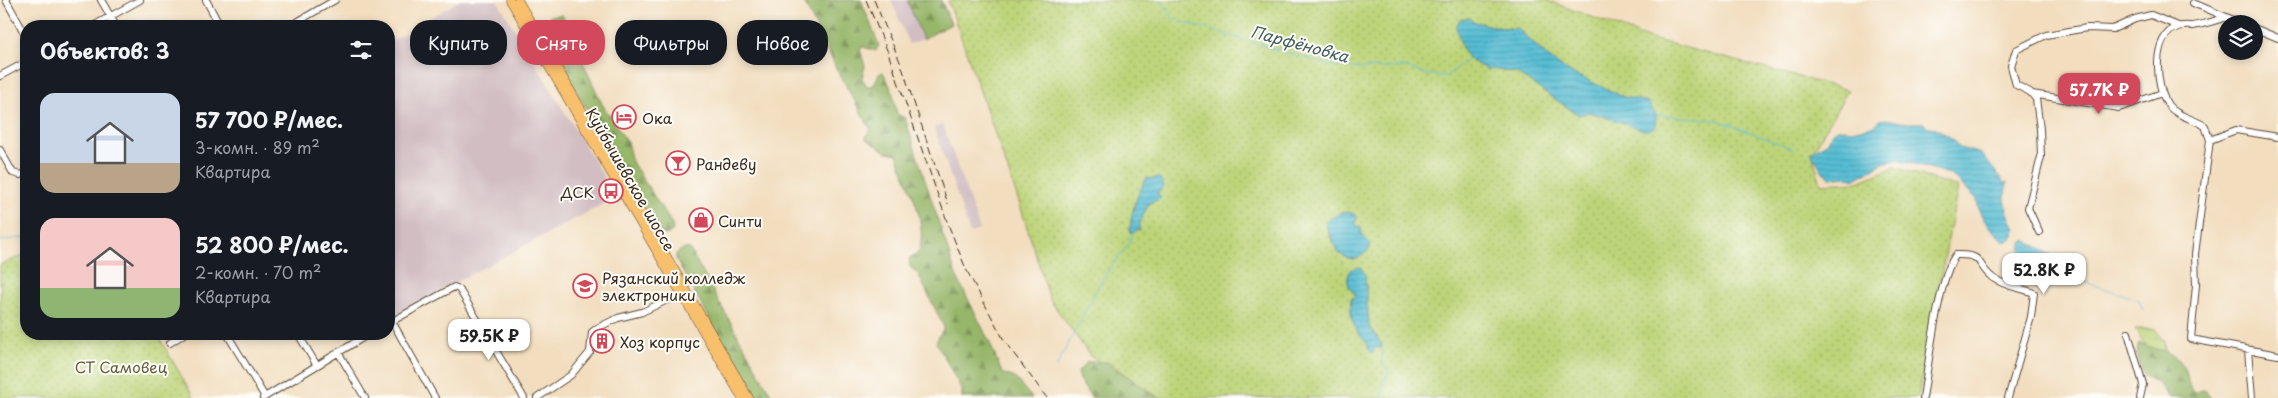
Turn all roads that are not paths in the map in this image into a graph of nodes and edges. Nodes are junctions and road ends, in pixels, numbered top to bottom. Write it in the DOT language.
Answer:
graph roads {
  1 [pos="6,0"];
  2 [pos="101,0"];
  3 [pos="140,0"];
  4 [pos="206,0"];
  5 [pos="335,0"];
  6 [pos="510,0"];
  7 [pos="518,0"];
  8 [pos="2192,3"];
  9 [pos="2221,15"];
  10 [pos="111,16"];
  11 [pos="104,20"];
  12 [pos="113,20"];
  13 [pos="217,20"];
  14 [pos="300,20"];
  15 [pos="2218,20"];
  16 [pos="20,25"];
  17 [pos="2178,26"];
  18 [pos="2263,32"];
  19 [pos="2278,38"];
  20 [pos="20,65"];
  21 [pos="0,76"];
  22 [pos="2162,93"];
  23 [pos="2032,94"];
  24 [pos="2278,137"];
  25 [pos="2210,140"];
  26 [pos="0,150"];
  27 [pos="20,174"];
  28 [pos="2039,232"];
  29 [pos="682,293"];
  30 [pos="395,317"];
  31 [pos="395,328"];
  32 [pos="2128,333"];
  33 [pos="174,340"];
  34 [pos="231,340"];
  35 [pos="302,340"];
  36 [pos="359,340"];
  37 [pos="170,342"];
  38 [pos="2248,350"];
  39 [pos="338,352"];
  40 [pos="2278,355"];
  41 [pos="316,364"];
  42 [pos="264,397"];
  43 [pos="365,398"];
  44 [pos="436,398"];
  45 [pos="524,398"];
  46 [pos="537,398"];
  47 [pos="742,398"];
  48 [pos="749,398"];
  49 [pos="1923,398"];
  50 [pos="2008,398"];
  51 [pos="2140,398"];
  52 [pos="2252,398"];
  1 -- 16 [label="street"];
  2 -- 10 [label="street"];
  3 -- 10 [label="street"];
  4 -- 13 [label="street"];
  5 -- 14 [label="street"];
  6 -- 29 [label="main road, Куйбышевское шоссе"];
  7 -- 48 [label="main road, Куйбышевское шоссе"];
  8 -- 9 [label="street"];
  10 -- 11 [label="street"];
  10 -- 12 [label="street"];
  15 -- 17 [label="street"];
  17 -- 22 [label="street"];
  17 -- 23 [label="street"];
  18 -- 19 [label="street"];
  20 -- 21 [label="street"];
  22 -- 23 [label="street"];
  22 -- 25 [label="street"];
  23 -- 28 [label="street"];
  24 -- 25 [label="street"];
  25 -- 38 [label="street"];
  26 -- 27 [label="street"];
  29 -- 46 [label="street"];
  29 -- 47 [label="main road, Куйбышевское шоссе"];
  30 -- 45 [label="street"];
  31 -- 44 [label="street"];
  32 -- 51 [label="street"];
  33 -- 37 [label="street"];
  34 -- 42 [label="street"];
  35 -- 41 [label="street"];
  36 -- 39 [label="street"];
  38 -- 40 [label="street"];
  38 -- 52 [label="street"];
  39 -- 41 [label="street"];
  39 -- 43 [label="street"];
  41 -- 42 [label="street"];
  49 -- 50 [label="street"];
}
